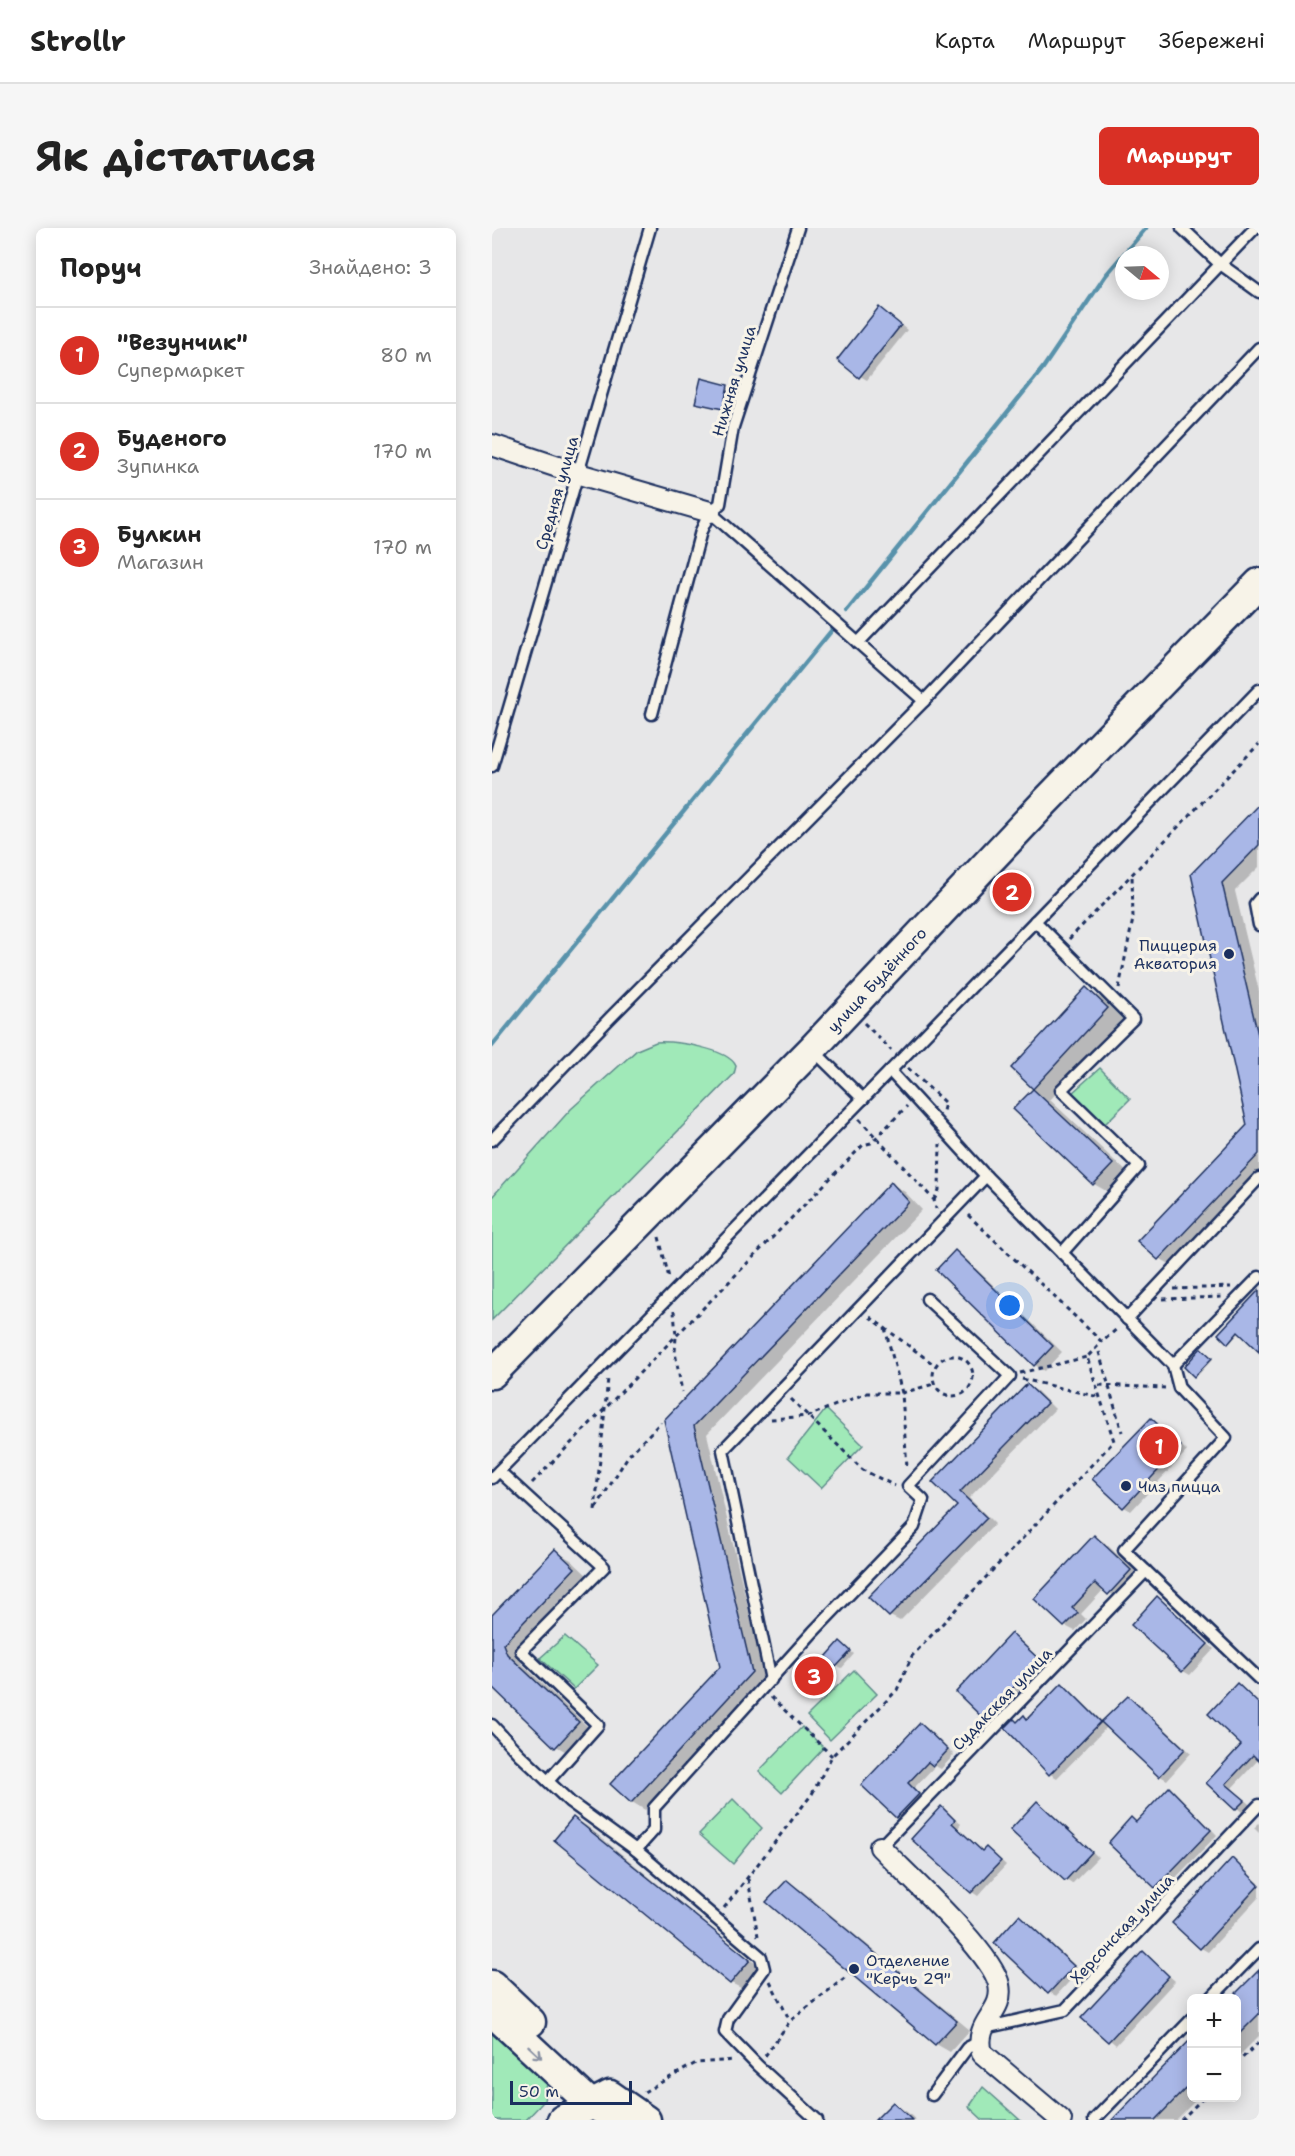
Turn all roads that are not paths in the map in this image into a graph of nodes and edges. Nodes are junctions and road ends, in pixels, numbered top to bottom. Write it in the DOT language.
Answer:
graph roads {
  1 [pos="651,228"];
  2 [pos="798,228"];
  3 [pos="1182,228"];
  4 [pos="1255,228"];
  5 [pos="1220,263"];
  6 [pos="1259,292"];
  7 [pos="1259,348"];
  8 [pos="492,445"];
  9 [pos="579,474"];
  10 [pos="710,512"];
  11 [pos="1259,583"];
  12 [pos="858,643"];
  13 [pos="1259,690"];
  14 [pos="924,701"];
  15 [pos="652,714"];
  16 [pos="492,766"];
  17 [pos="1259,899"];
  18 [pos="1035,921"];
  19 [pos="1259,925"];
  20 [pos="812,1049"];
  21 [pos="890,1071"];
  22 [pos="863,1099"];
  23 [pos="492,1140"];
  24 [pos="986,1176"];
  25 [pos="1259,1178"];
  26 [pos="1062,1253"];
  27 [pos="1259,1277"];
  28 [pos="927,1299"];
  29 [pos="1127,1319"];
  30 [pos="1173,1365"];
  31 [pos="492,1374"];
  32 [pos="496,1475"];
  33 [pos="1146,1572"];
  34 [pos="1259,1679"];
  35 [pos="767,1684"];
  36 [pos="492,1725"];
  37 [pos="548,1781"];
  38 [pos="1259,1805"];
  39 [pos="880,1846"];
  40 [pos="636,1851"];
  41 [pos="1259,1949"];
  42 [pos="492,1985"];
  43 [pos="1215,1994"];
  44 [pos="492,2012"];
  45 [pos="1187,2023"];
  46 [pos="980,2035"];
  47 [pos="932,2095"];
  48 [pos="619,2109"];
  49 [pos="562,2120"];
  50 [pos="817,2120"];
  51 [pos="1061,2120"];
  52 [pos="1094,2120"];
  1 -- 9 [label="lane, Средняя улица"];
  2 -- 10 [label="lane, Нижняя улица"];
  3 -- 5 [label="lane"];
  4 -- 5 [label="lane"];
  5 -- 6 [label="lane"];
  5 -- 12 [label="lane"];
  7 -- 14 [label="lane"];
  8 -- 9 [label="street"];
  9 -- 10 [label="street"];
  9 -- 16 [label="lane, Средняя улица"];
  10 -- 12 [label="lane"];
  10 -- 15 [label="lane, Нижняя улица"];
  11 -- 20 [label="main road, улица Будённого"];
  12 -- 14 [label="lane"];
  13 -- 18 [label="lane"];
  14 -- 23 [label="lane"];
  17 -- 19 [label="lane"];
  18 -- 21 [label="lane"];
  18 -- 26 [label="lane"];
  20 -- 22 [label="lane"];
  20 -- 31 [label="main road, улица Будённого"];
  21 -- 22 [label="lane"];
  21 -- 24 [label="lane"];
  22 -- 32 [label="lane"];
  24 -- 26 [label="lane"];
  24 -- 35 [label="lane"];
  25 -- 29 [label="lane"];
  26 -- 29 [label="lane"];
  27 -- 30 [label="lane"];
  28 -- 35 [label="lane"];
  29 -- 30 [label="lane"];
  30 -- 33 [label="lane"];
  32 -- 37 [label="lane"];
  33 -- 34 [label="lane"];
  33 -- 39 [label="lane, Судакская улица"];
  35 -- 40 [label="lane"];
  36 -- 37 [label="lane"];
  37 -- 40 [label="lane"];
  38 -- 46 [label="lane, Херсонская улица"];
  39 -- 46 [label="street"];
  40 -- 50 [label="lane"];
  41 -- 43 [label="lane"];
  42 -- 48 [label="main road"];
  44 -- 48 [label="main road, one-way"];
  45 -- 52 [label="lane"];
  46 -- 47 [label="lane"];
  46 -- 51 [label="street"];
  48 -- 49 [label="main road"];
}
